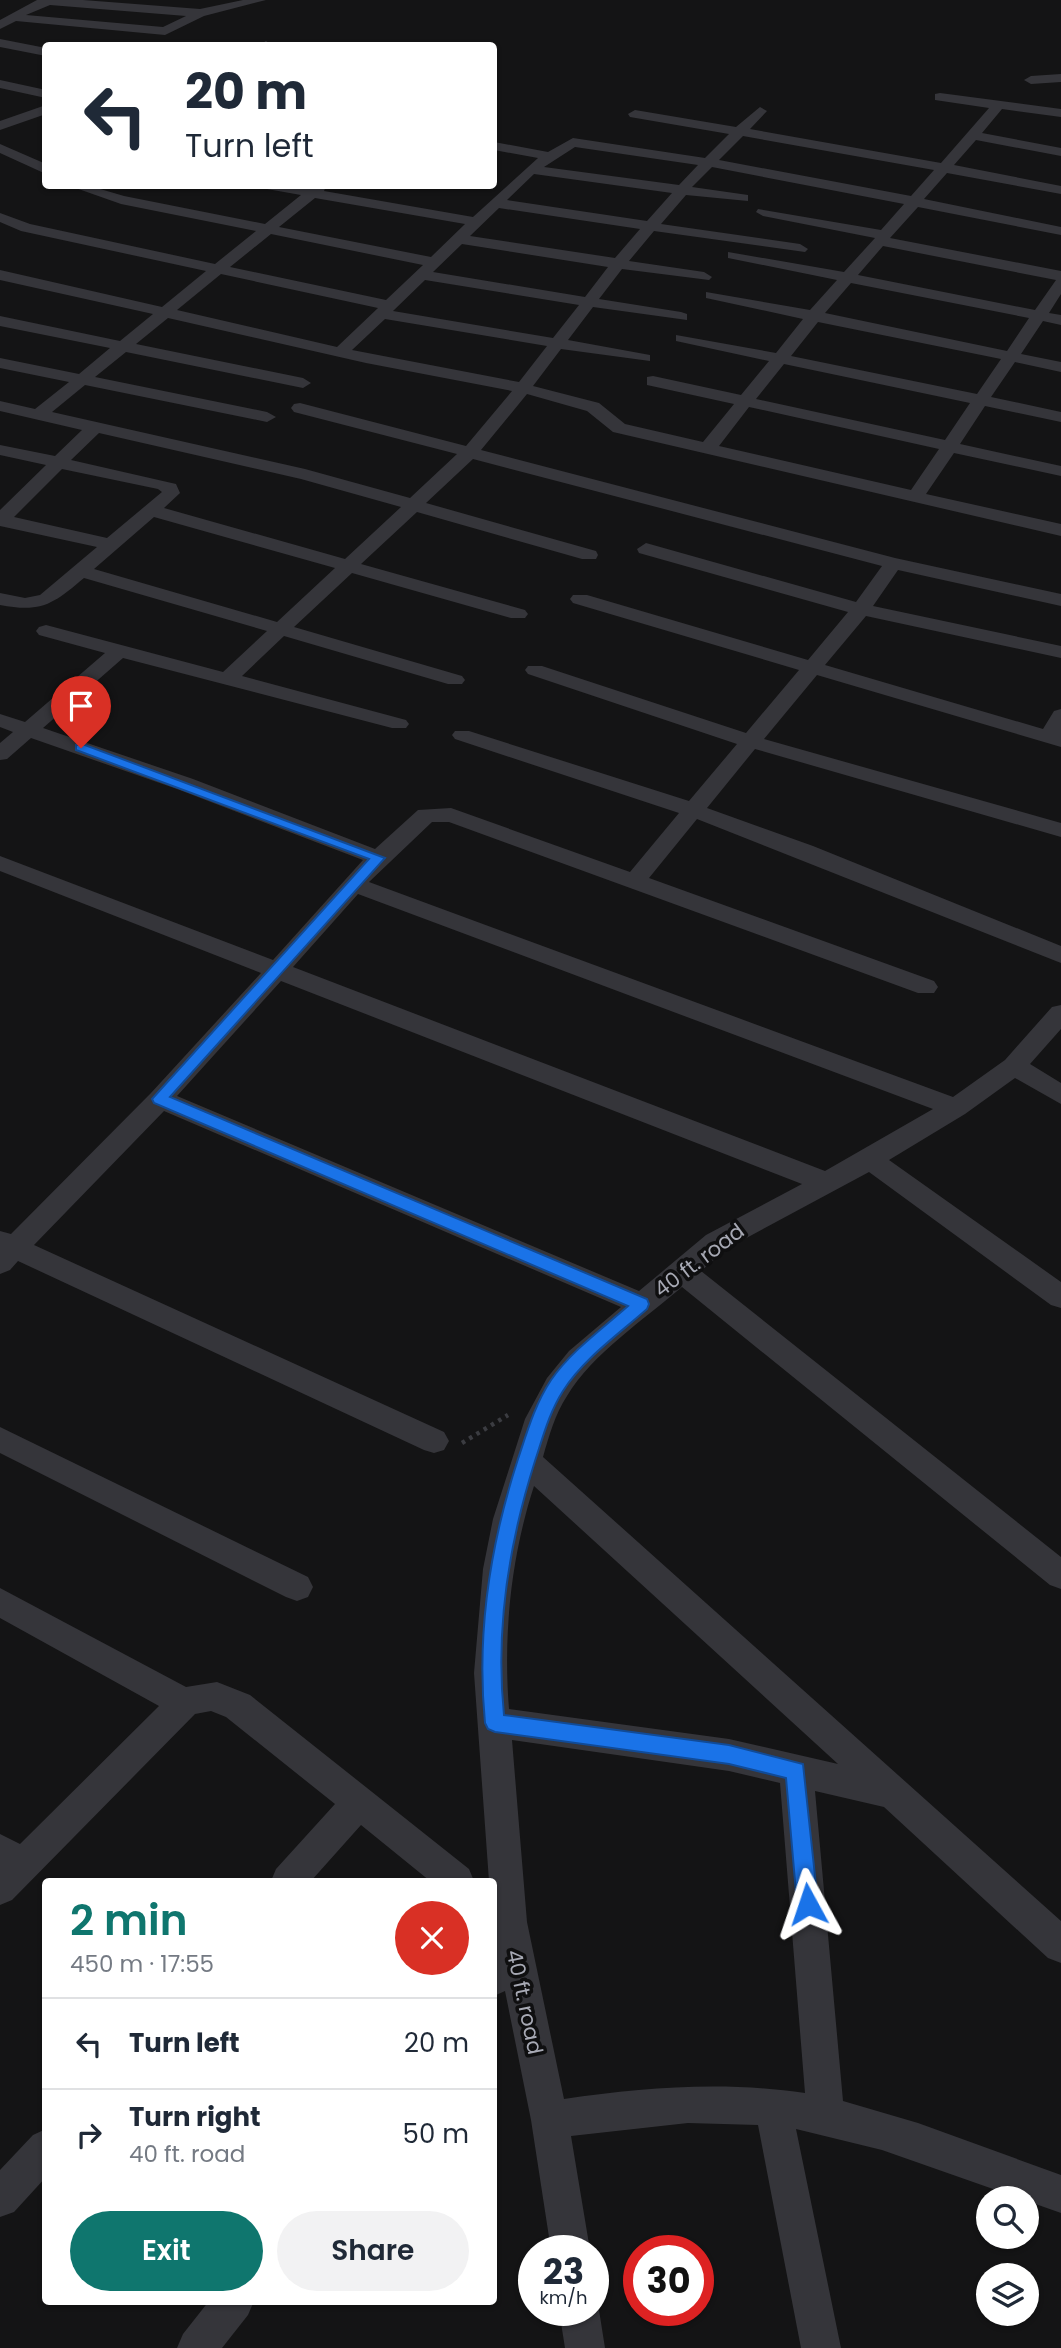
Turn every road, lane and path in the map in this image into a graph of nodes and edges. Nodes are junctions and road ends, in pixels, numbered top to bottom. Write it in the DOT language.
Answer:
graph roads {
  1 [pos="260,0"];
  2 [pos="85,1"];
  3 [pos="200,13"];
  4 [pos="13,17"];
  5 [pos="0,24"];
  6 [pos="0,43"];
  7 [pos="42,51"];
  8 [pos="1061,78"];
  9 [pos="1031,79"];
  10 [pos="0,84"];
  11 [pos="42,93"];
  12 [pos="940,97"];
  13 [pos="999,105"];
  14 [pos="42,111"];
  15 [pos="760,111"];
  16 [pos="635,114"];
  17 [pos="1061,114"];
  18 [pos="0,127"];
  19 [pos="738,131"];
  20 [pos="973,135"];
  21 [pos="497,147"];
  22 [pos="0,148"];
  23 [pos="1061,152"];
  24 [pos="549,156"];
  25 [pos="708,162"];
  26 [pos="942,167"];
  27 [pos="42,168"];
  28 [pos="531,169"];
  29 [pos="497,179"];
  30 [pos="515,182"];
  31 [pos="682,188"];
  32 [pos="86,189"];
  33 [pos="317,189"];
  34 [pos="1061,190"];
  35 [pos="743,198"];
  36 [pos="914,201"];
  37 [pos="496,203"];
  38 [pos="763,212"];
  39 [pos="0,217"];
  40 [pos="476,222"];
  41 [pos="650,228"];
  42 [pos="267,231"];
  43 [pos="1061,231"];
  44 [pos="882,238"];
  45 [pos="460,239"];
  46 [pos="800,248"];
  47 [pos="733,255"];
  48 [pos="436,263"];
  49 [pos="619,263"];
  50 [pos="219,270"];
  51 [pos="0,275"];
  52 [pos="423,275"];
  53 [pos="1061,276"];
  54 [pos="704,277"];
  55 [pos="847,278"];
  56 [pos="1061,283"];
  57 [pos="712,295"];
  58 [pos="587,302"];
  59 [pos="387,310"];
  60 [pos="166,311"];
  61 [pos="814,316"];
  62 [pos="1038,316"];
  63 [pos="681,317"];
  64 [pos="1061,320"];
  65 [pos="0,321"];
  66 [pos="682,338"];
  67 [pos="556,344"];
  68 [pos="124,345"];
  69 [pos="341,352"];
  70 [pos="644,358"];
  71 [pos="779,358"];
  72 [pos="1009,358"];
  73 [pos="0,363"];
  74 [pos="1061,367"];
  75 [pos="83,380"];
  76 [pos="653,382"];
  77 [pos="303,383"];
  78 [pos="523,388"];
  79 [pos="980,400"];
  80 [pos="745,402"];
  81 [pos="0,406"];
  82 [pos="300,408"];
  83 [pos="38,415"];
  84 [pos="267,417"];
  85 [pos="1061,417"];
  86 [pos="95,427"];
  87 [pos="949,448"];
  88 [pos="707,449"];
  89 [pos="0,450"];
  90 [pos="470,452"];
  91 [pos="59,463"];
  92 [pos="1061,471"];
  93 [pos="915,497"];
  94 [pos="413,506"];
  95 [pos="151,510"];
  96 [pos="0,519"];
  97 [pos="1061,530"];
  98 [pos="114,544"];
  99 [pos="646,549"];
  100 [pos="589,555"];
  101 [pos="893,563"];
  102 [pos="347,565"];
  103 [pos="82,571"];
  104 [pos="0,599"];
  105 [pos="580,599"];
  106 [pos="1061,600"];
  107 [pos="861,609"];
  108 [pos="518,614"];
  109 [pos="280,628"];
  110 [pos="46,631"];
  111 [pos="119,651"];
  112 [pos="1061,652"];
  113 [pos="811,669"];
  114 [pos="535,670"];
  115 [pos="227,679"];
  116 [pos="454,680"];
  117 [pos="1061,715"];
  118 [pos="0,720"];
  119 [pos="399,724"];
  120 [pos="29,729"];
  121 [pos="462,735"];
  122 [pos="1056,739"];
  123 [pos="752,742"];
  124 [pos="0,754"];
  125 [pos="693,810"];
  126 [pos="1061,830"];
  127 [pos="378,858"];
  128 [pos="0,863"];
  129 [pos="635,880"];
  130 [pos="354,884"];
  131 [pos="1061,955"];
  132 [pos="277,973"];
  133 [pos="926,986"];
  134 [pos="1061,1013"];
  135 [pos="1014,1066"];
  136 [pos="1061,1095"];
  137 [pos="160,1099"];
  138 [pos="956,1108"];
  139 [pos="870,1159"];
  140 [pos="825,1182"];
  141 [pos="5,1250"];
  142 [pos="681,1270"];
  143 [pos="1061,1297"];
  144 [pos="641,1304"];
  145 [pos="557,1385"];
  146 [pos="0,1439"];
  147 [pos="434,1441"];
  148 [pos="527,1461"];
  149 [pos="1061,1575"];
  150 [pos="297,1587"];
  151 [pos="0,1602"];
  152 [pos="184,1703"];
  153 [pos="495,1723"];
  154 [pos="796,1771"];
  155 [pos="894,1794"];
  156 [pos="358,1804"];
  157 [pos="8,1868"];
  158 [pos="291,1878"];
  159 [pos="453,1878"];
  160 [pos="502,1941"];
  161 [pos="1061,1945"];
  162 [pos="774,2107"];
  163 [pos="827,2116"];
  164 [pos="550,2120"];
  165 [pos="42,2152"];
  166 [pos="1061,2194"];
  167 [pos="0,2198"];
  168 [pos="568,2235"];
  169 [pos="231,2305"];
  170 [pos="582,2326"];
  171 [pos="197,2348"];
  172 [pos="585,2348"];
  173 [pos="821,2348"];
  1 -- 3 [label="street"];
  2 -- 3 [label="street"];
  2 -- 4 [label="street"];
  3 -- 4 [label="street"];
  4 -- 5 [label="street"];
  6 -- 7 [label="street"];
  8 -- 9 [label="street"];
  10 -- 11 [label="street"];
  12 -- 13 [label="street"];
  13 -- 17 [label="street"];
  13 -- 20 [label="street"];
  14 -- 18 [label="street"];
  15 -- 19 [label="street"];
  16 -- 19 [label="street"];
  19 -- 25 [label="street"];
  19 -- 26 [label="street"];
  20 -- 23 [label="street"];
  20 -- 26 [label="street"];
  21 -- 24 [label="street"];
  22 -- 27 [label="street"];
  24 -- 25 [label="street"];
  24 -- 28 [label="street"];
  25 -- 31 [label="street"];
  25 -- 36 [label="street"];
  26 -- 34 [label="street"];
  26 -- 36 [label="street"];
  28 -- 30 [label="street"];
  28 -- 31 [label="street"];
  29 -- 30 [label="street"];
  30 -- 37 [label="street"];
  31 -- 35 [label="street"];
  31 -- 41 [label="street"];
  32 -- 42 [label="street"];
  33 -- 40 [label="street"];
  33 -- 42 [label="street"];
  36 -- 43 [label="street"];
  36 -- 44 [label="street"];
  37 -- 40 [label="street"];
  37 -- 41 [label="street"];
  38 -- 44 [label="street"];
  39 -- 50 [label="street"];
  40 -- 45 [label="street"];
  41 -- 46 [label="street"];
  41 -- 49 [label="street"];
  42 -- 48 [label="street"];
  42 -- 50 [label="street"];
  44 -- 53 [label="street"];
  44 -- 55 [label="street"];
  45 -- 48 [label="street"];
  45 -- 49 [label="street"];
  47 -- 55 [label="street"];
  48 -- 52 [label="street"];
  49 -- 54 [label="street"];
  49 -- 58 [label="street"];
  50 -- 59 [label="street"];
  50 -- 60 [label="street"];
  51 -- 60 [label="street"];
  52 -- 58 [label="street"];
  52 -- 59 [label="street"];
  55 -- 61 [label="street"];
  55 -- 62 [label="street"];
  56 -- 62 [label="street"];
  57 -- 61 [label="street"];
  58 -- 63 [label="street"];
  58 -- 67 [label="street"];
  59 -- 67 [label="street"];
  59 -- 69 [label="street"];
  60 -- 68 [label="street"];
  60 -- 69 [label="street"];
  61 -- 71 [label="street"];
  61 -- 72 [label="street"];
  62 -- 64 [label="street"];
  62 -- 72 [label="street"];
  65 -- 68 [label="street"];
  66 -- 71 [label="street"];
  67 -- 70 [label="street"];
  67 -- 78 [label="street"];
  68 -- 75 [label="street"];
  68 -- 77 [label="street"];
  69 -- 78 [label="street"];
  71 -- 79 [label="street"];
  71 -- 80 [label="street"];
  72 -- 74 [label="street"];
  72 -- 79 [label="street"];
  73 -- 75 [label="street"];
  75 -- 83 [label="street"];
  75 -- 84 [label="street"];
  76 -- 80 [label="street"];
  78 -- 88 [label="street"];
  78 -- 90 [label="street"];
  79 -- 85 [label="street"];
  79 -- 87 [label="street"];
  80 -- 87 [label="street"];
  80 -- 88 [label="street"];
  81 -- 83 [label="street"];
  82 -- 90 [label="street"];
  83 -- 86 [label="street"];
  86 -- 91 [label="street"];
  86 -- 94 [label="street"];
  87 -- 92 [label="street"];
  87 -- 93 [label="street"];
  88 -- 93 [label="street"];
  89 -- 91 [label="street"];
  90 -- 94 [label="street"];
  90 -- 101 [label="street"];
  91 -- 95 [label="street"];
  91 -- 96 [label="street"];
  93 -- 97 [label="street"];
  94 -- 100 [label="street"];
  94 -- 102 [label="street"];
  95 -- 98 [label="street"];
  95 -- 102 [label="street"];
  96 -- 98 [label="street"];
  98 -- 103 [label="street"];
  99 -- 107 [label="street"];
  101 -- 106 [label="street"];
  101 -- 107 [label="street"];
  102 -- 108 [label="street"];
  102 -- 109 [label="street"];
  103 -- 104 [label="street"];
  103 -- 109 [label="street"];
  105 -- 113 [label="street"];
  107 -- 112 [label="street"];
  107 -- 113 [label="street"];
  109 -- 115 [label="street"];
  109 -- 116 [label="street"];
  110 -- 111 [label="street"];
  111 -- 115 [label="street"];
  111 -- 120 [label="street"];
  113 -- 122 [label="street"];
  113 -- 123 [label="street"];
  114 -- 123 [label="street"];
  115 -- 119 [label="street"];
  117 -- 122 [label="street"];
  118 -- 120 [label="street"];
  120 -- 124 [label="street"];
  120 -- 127 [label="street"];
  121 -- 125 [label="street"];
  123 -- 125 [label="street"];
  123 -- 126 [label="street"];
  125 -- 129 [label="street"];
  125 -- 131 [label="street"];
  127 -- 129 [label="street"];
  127 -- 130 [label="street"];
  128 -- 132 [label="street"];
  129 -- 133 [label="street"];
  130 -- 132 [label="street"];
  130 -- 138 [label="street"];
  132 -- 137 [label="street"];
  132 -- 140 [label="street"];
  134 -- 135 [label="street, 40 ft. road"];
  135 -- 136 [label="street"];
  135 -- 138 [label="street, 40 ft. road"];
  137 -- 141 [label="street"];
  137 -- 144 [label="street"];
  138 -- 139 [label="street, 40 ft. road"];
  139 -- 140 [label="street, 40 ft. road"];
  139 -- 143 [label="street"];
  140 -- 142 [label="street, 40 ft. road"];
  141 -- 147 [label="street"];
  142 -- 144 [label="street, 40 ft. road"];
  142 -- 149 [label="street"];
  144 -- 145 [label="street, 40 ft. road"];
  145 -- 147 [label="path"];
  145 -- 148 [label="street, 40 ft. road"];
  146 -- 150 [label="street"];
  148 -- 153 [label="street, 40 ft. road"];
  148 -- 155 [label="street"];
  151 -- 152 [label="street"];
  152 -- 156 [label="street"];
  152 -- 157 [label="street"];
  153 -- 154 [label="street"];
  153 -- 160 [label="street, 40 ft. road"];
  154 -- 155 [label="street"];
  154 -- 163 [label="street"];
  155 -- 161 [label="street"];
  156 -- 158 [label="street"];
  156 -- 159 [label="street"];
  160 -- 164 [label="street, 40 ft. road"];
  162 -- 163 [label="street"];
  162 -- 164 [label="street"];
  162 -- 173 [label="street"];
  163 -- 166 [label="street"];
  164 -- 168 [label="street, 40 ft. road"];
  165 -- 167 [label="street"];
  169 -- 171 [label="street"];
  170 -- 172 [label="street"];
}
